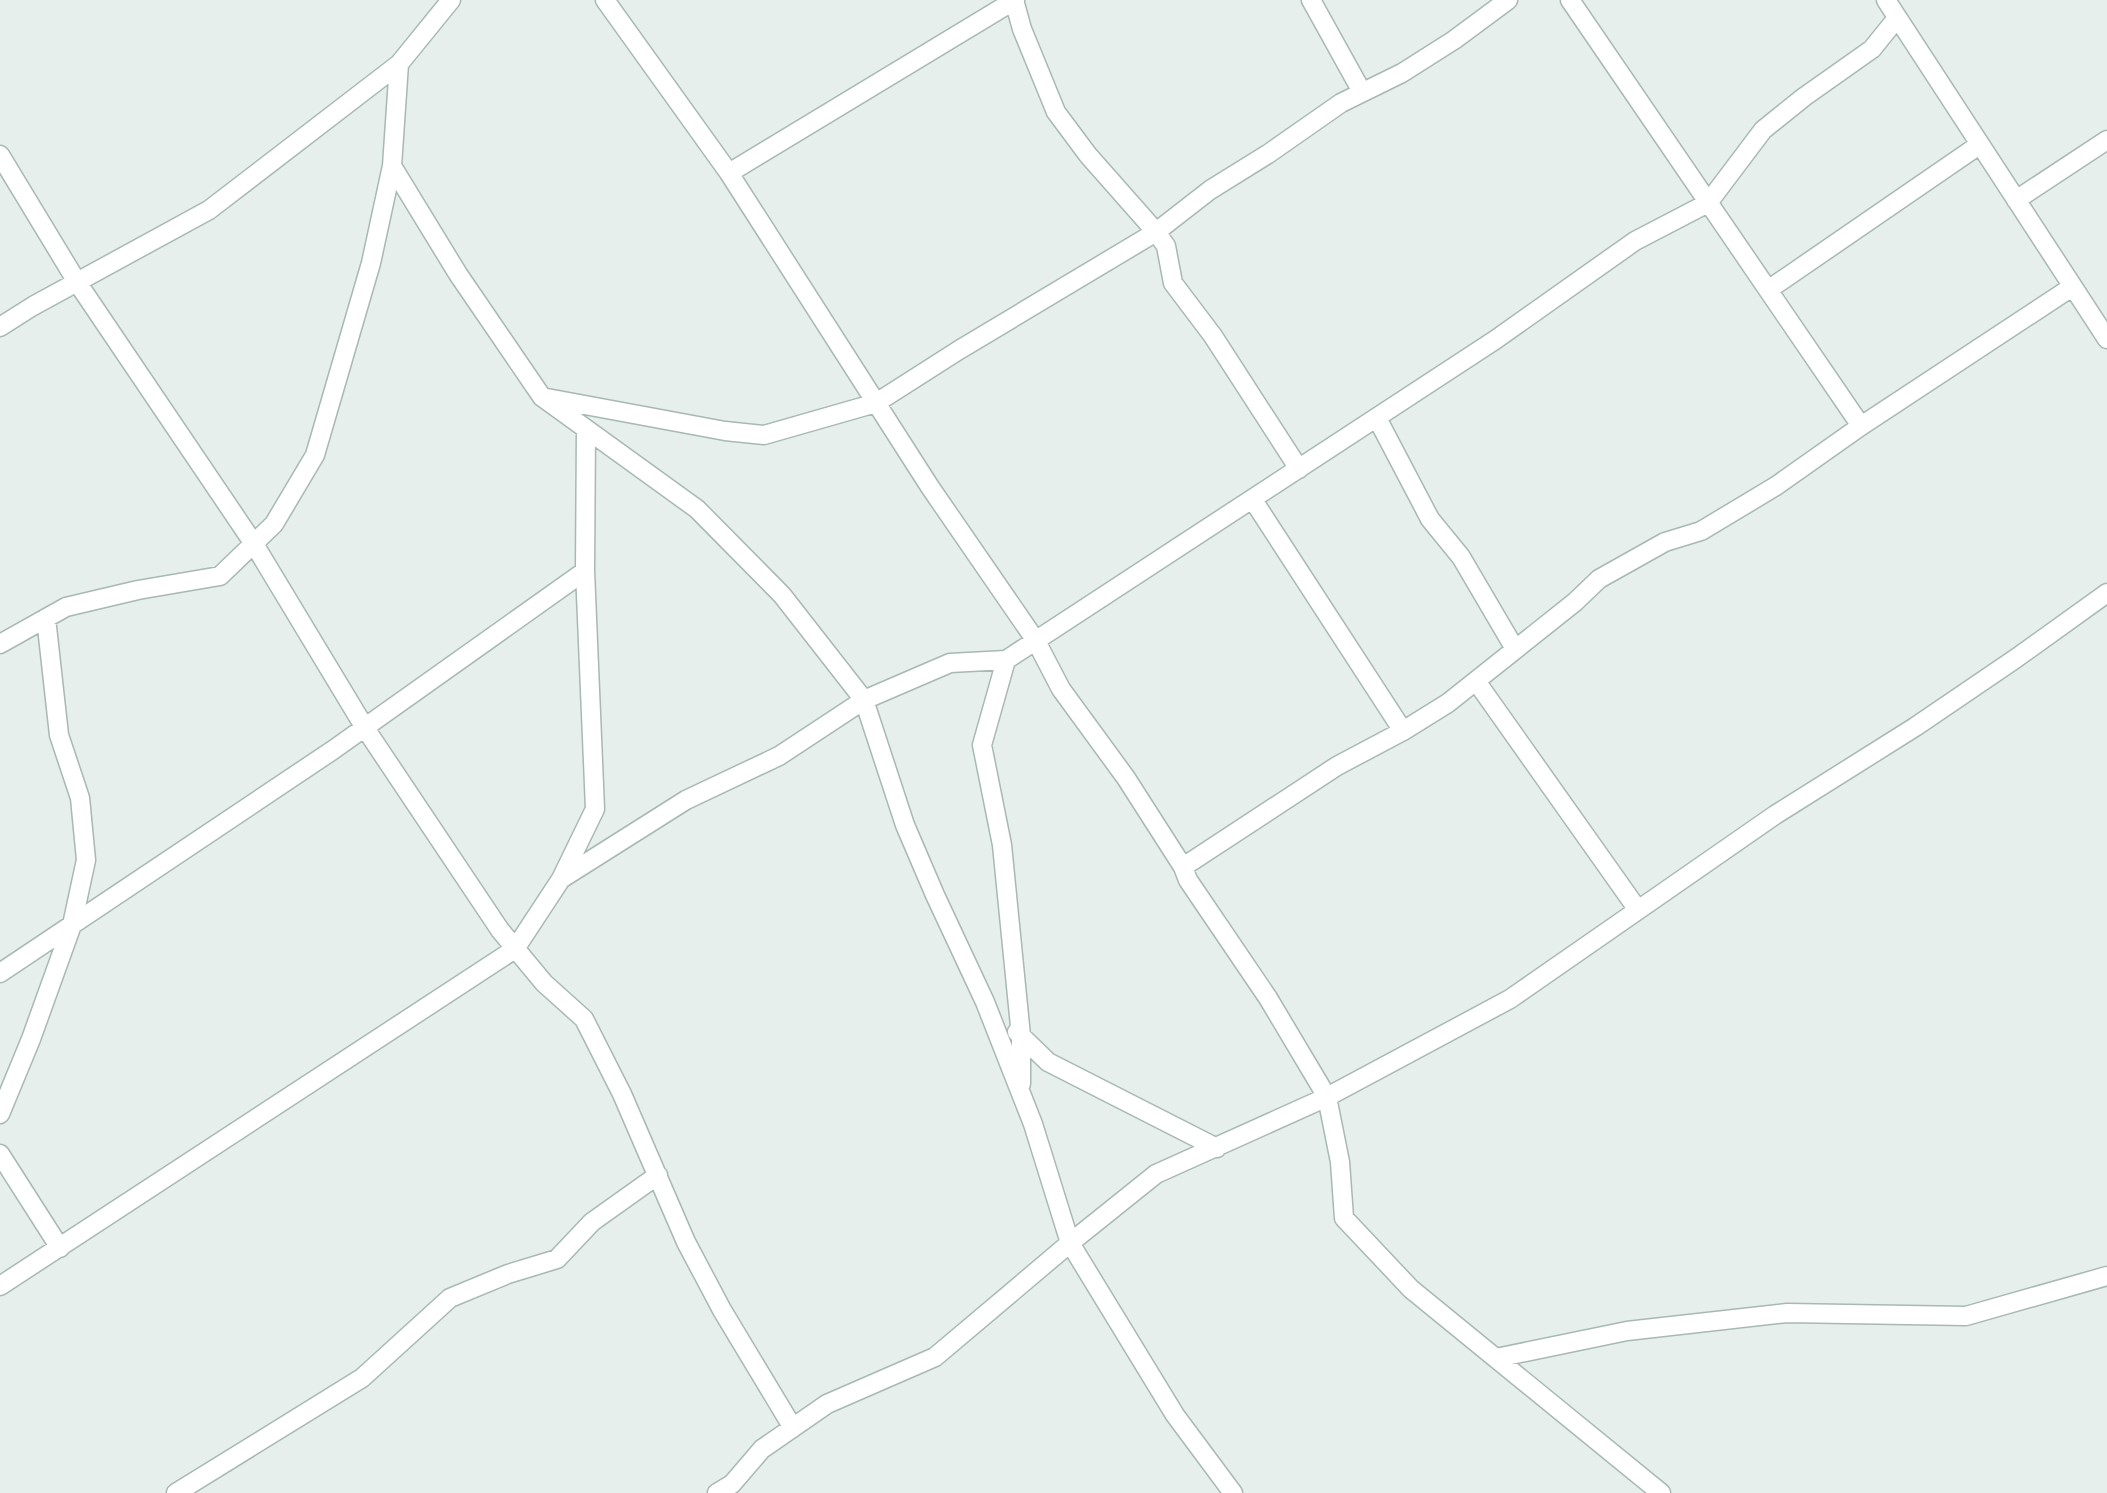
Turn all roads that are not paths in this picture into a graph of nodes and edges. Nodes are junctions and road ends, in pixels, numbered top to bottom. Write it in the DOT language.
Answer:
graph roads {
  1 [pos="451,0"];
  2 [pos="604,0"];
  3 [pos="1014,0"];
  4 [pos="1311,0"];
  5 [pos="1508,0"];
  6 [pos="1570,0"];
  7 [pos="1886,0"];
  8 [pos="1897,18"];
  9 [pos="399,64"];
  10 [pos="1362,92"];
  11 [pos="2107,140"];
  12 [pos="1979,145"];
  13 [pos="0,155"];
  14 [pos="392,166"];
  15 [pos="729,173"];
  16 [pos="2016,200"];
  17 [pos="1708,203"];
  18 [pos="1156,232"];
  19 [pos="77,282"];
  20 [pos="2072,287"];
  21 [pos="1768,290"];
  22 [pos="0,327"];
  23 [pos="2107,339"];
  24 [pos="542,397"];
  25 [pos="876,403"];
  26 [pos="1377,418"];
  27 [pos="1860,426"];
  28 [pos="586,429"];
  29 [pos="1299,469"];
  30 [pos="1253,500"];
  31 [pos="254,544"];
  32 [pos="585,571"];
  33 [pos="2107,592"];
  34 [pos="46,618"];
  35 [pos="1036,641"];
  36 [pos="0,644"];
  37 [pos="1515,649"];
  38 [pos="1006,660"];
  39 [pos="1476,681"];
  40 [pos="864,700"];
  41 [pos="365,728"];
  42 [pos="1404,730"];
  43 [pos="1183,867"];
  44 [pos="561,879"];
  45 [pos="1638,910"];
  46 [pos="72,925"];
  47 [pos="515,949"];
  48 [pos="0,973"];
  49 [pos="985,1002"];
  50 [pos="1021,1036"];
  51 [pos="1021,1094"];
  52 [pos="1327,1097"];
  53 [pos="0,1114"];
  54 [pos="1217,1148"];
  55 [pos="0,1154"];
  56 [pos="658,1175"];
  57 [pos="1070,1243"];
  58 [pos="60,1248"];
  59 [pos="2107,1276"];
  60 [pos="0,1286"];
  61 [pos="1496,1358"];
  62 [pos="793,1428"];
  63 [pos="1226,1490"];
  64 [pos="176,1493"];
  65 [pos="717,1493"];
  66 [pos="1661,1493"];
  1 -- 9 [label="street"];
  2 -- 15 [label="street"];
  3 -- 15 [label="street"];
  3 -- 18 [label="street"];
  4 -- 10 [label="street"];
  5 -- 10 [label="street"];
  6 -- 17 [label="street"];
  7 -- 8 [label="street"];
  8 -- 12 [label="street"];
  8 -- 17 [label="street"];
  9 -- 14 [label="street"];
  9 -- 19 [label="street"];
  10 -- 18 [label="street"];
  11 -- 16 [label="street"];
  12 -- 16 [label="street"];
  12 -- 21 [label="street"];
  13 -- 19 [label="street"];
  14 -- 24 [label="street"];
  14 -- 31 [label="street"];
  15 -- 25 [label="street"];
  16 -- 20 [label="street"];
  17 -- 21 [label="street"];
  17 -- 26 [label="street"];
  18 -- 25 [label="street"];
  18 -- 29 [label="street"];
  19 -- 22 [label="street"];
  19 -- 31 [label="street"];
  20 -- 23 [label="street"];
  20 -- 27 [label="street"];
  21 -- 27 [label="street"];
  24 -- 25 [label="street"];
  24 -- 28 [label="street"];
  25 -- 35 [label="street"];
  26 -- 29 [label="street"];
  26 -- 37 [label="street"];
  27 -- 37 [label="street"];
  28 -- 32 [label="street"];
  28 -- 40 [label="street"];
  29 -- 30 [label="street"];
  30 -- 35 [label="street"];
  30 -- 42 [label="street"];
  31 -- 34 [label="street"];
  31 -- 41 [label="street"];
  32 -- 41 [label="street"];
  32 -- 44 [label="street"];
  33 -- 45 [label="street"];
  34 -- 36 [label="street"];
  34 -- 46 [label="street"];
  35 -- 38 [label="street"];
  35 -- 43 [label="street"];
  37 -- 39 [label="street"];
  38 -- 40 [label="street"];
  38 -- 50 [label="street"];
  39 -- 42 [label="street"];
  39 -- 45 [label="street"];
  40 -- 44 [label="street"];
  40 -- 49 [label="street"];
  41 -- 46 [label="street"];
  41 -- 47 [label="street"];
  42 -- 43 [label="street"];
  43 -- 52 [label="street"];
  44 -- 47 [label="street"];
  45 -- 52 [label="street"];
  46 -- 48 [label="street"];
  46 -- 53 [label="street"];
  47 -- 56 [label="street"];
  47 -- 58 [label="street"];
  49 -- 50 [label="street"];
  49 -- 51 [label="street"];
  50 -- 51 [label="street"];
  50 -- 54 [label="street"];
  51 -- 57 [label="street"];
  52 -- 54 [label="street"];
  52 -- 61 [label="street"];
  54 -- 57 [label="street"];
  55 -- 58 [label="street"];
  56 -- 62 [label="street"];
  56 -- 64 [label="street"];
  57 -- 62 [label="street"];
  57 -- 63 [label="street"];
  58 -- 60 [label="street"];
  59 -- 61 [label="street"];
  61 -- 66 [label="street"];
  62 -- 65 [label="street"];
}
